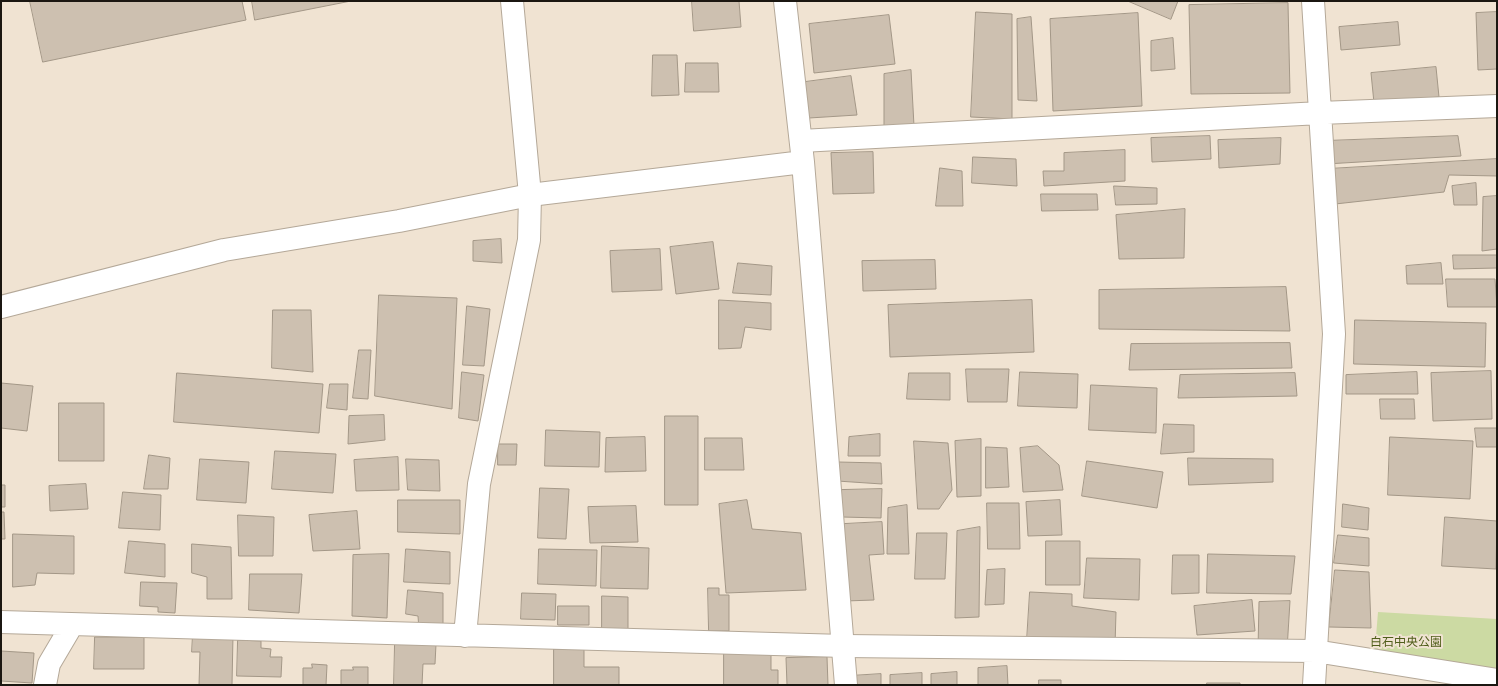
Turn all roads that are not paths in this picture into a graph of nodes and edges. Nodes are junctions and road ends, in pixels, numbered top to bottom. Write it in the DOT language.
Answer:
graph roads {
  1 [pos="512,1"];
  2 [pos="785,1"];
  3 [pos="1313,1"];
  4 [pos="1497,106"];
  5 [pos="1320,113"];
  6 [pos="802,152"];
  7 [pos="530,195"];
  8 [pos="1,307"];
  9 [pos="1,622"];
  10 [pos="72,625"];
  11 [pos="465,636"];
  12 [pos="844,646"];
  13 [pos="1315,651"];
  14 [pos="1497,680"];
  15 [pos="45,685"];
  16 [pos="846,685"];
  17 [pos="1314,685"];
  1 -- 7 [label="street"];
  2 -- 6 [label="street"];
  3 -- 5 [label="street"];
  4 -- 5 [label="street"];
  5 -- 6 [label="street"];
  5 -- 13 [label="street"];
  6 -- 7 [label="street"];
  6 -- 12 [label="street"];
  7 -- 8 [label="street"];
  7 -- 11 [label="street"];
  9 -- 10 [label="street"];
  10 -- 11 [label="street"];
  10 -- 15 [label="street"];
  11 -- 12 [label="street"];
  12 -- 13 [label="street"];
  12 -- 16 [label="street"];
  13 -- 14 [label="street"];
  13 -- 17 [label="street"];
}
